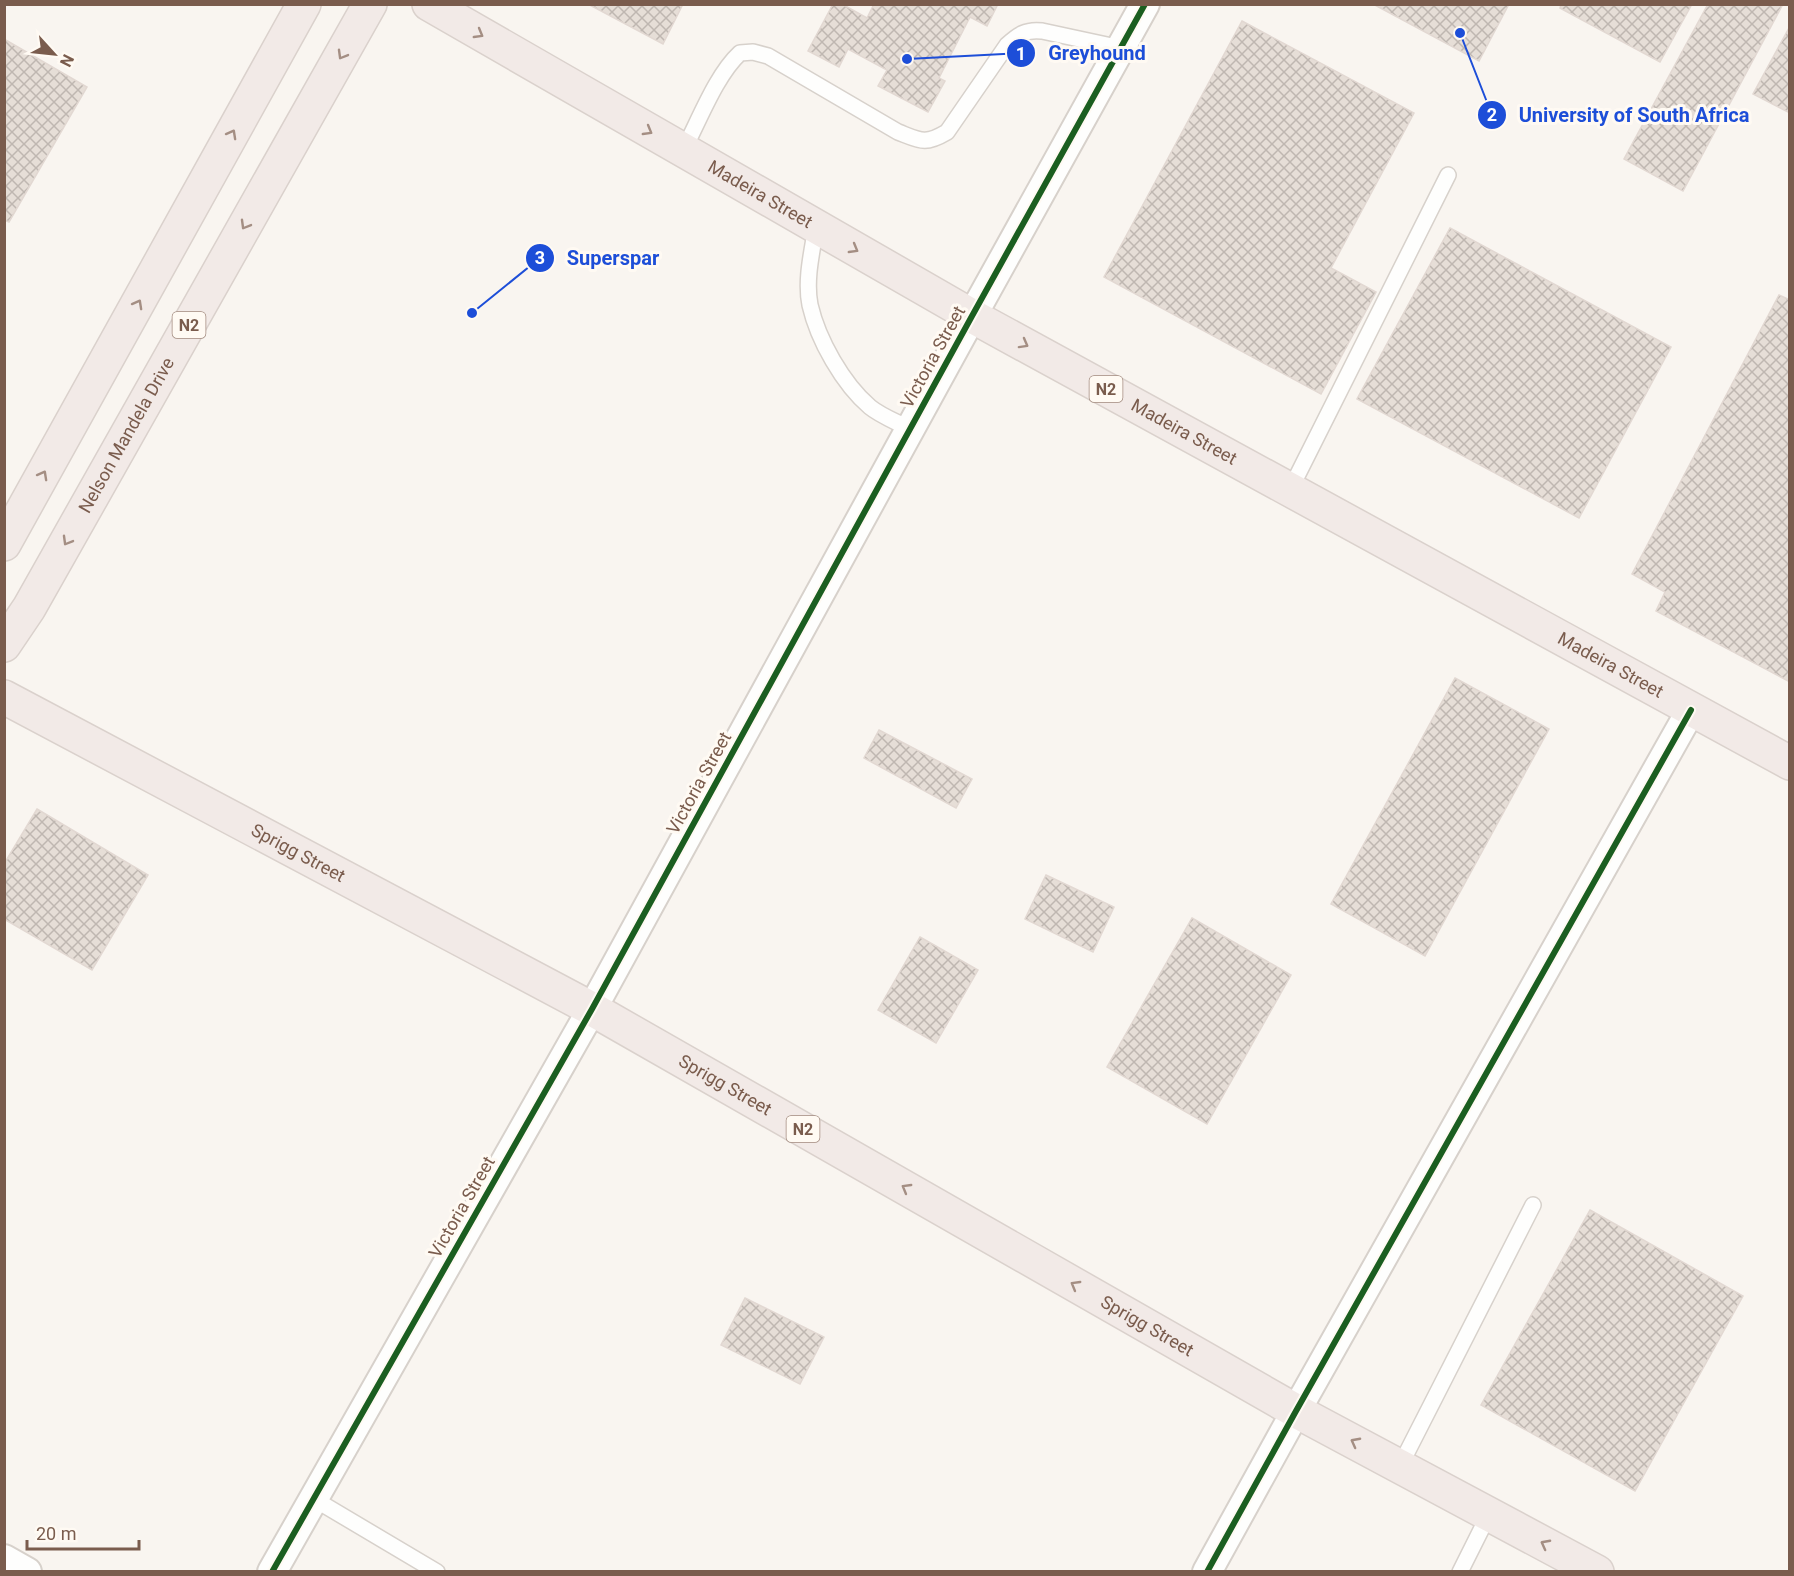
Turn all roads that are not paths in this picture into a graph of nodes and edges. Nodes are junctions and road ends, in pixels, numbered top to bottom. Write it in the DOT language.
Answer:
graph roads {
  1 [pos="304,4"];
  2 [pos="370,4"];
  3 [pos="429,4"];
  4 [pos="1145,4"];
  5 [pos="1121,48"];
  6 [pos="683,151"];
  7 [pos="1448,175"];
  8 [pos="816,227"];
  9 [pos="972,316"];
  10 [pos="910,429"];
  11 [pos="1290,490"];
  12 [pos="4,544"];
  13 [pos="4,645"];
  14 [pos="4,697"];
  15 [pos="1692,710"];
  16 [pos="1790,764"];
  17 [pos="592,1009"];
  18 [pos="1533,1204"];
  19 [pos="1296,1411"];
  20 [pos="1400,1466"];
  21 [pos="314,1499"];
  22 [pos="1489,1514"];
  23 [pos="4,1559"];
  24 [pos="27,1572"];
  25 [pos="272,1572"];
  26 [pos="437,1572"];
  27 [pos="1207,1572"];
  28 [pos="1460,1572"];
  29 [pos="1597,1572"];
  12 -- 1 [label="highway, one-way"];
  2 -- 13 [label="highway, Nelson Mandela Drive / N2, one-way"];
  3 -- 6 [label="highway, Madeira Street / N2, one-way"];
  4 -- 5 [label="street, Victoria Street"];
  5 -- 6 [label="lane"];
  5 -- 9 [label="street, Victoria Street"];
  6 -- 8 [label="highway, Madeira Street / N2"];
  7 -- 11 [label="lane"];
  8 -- 9 [label="highway, Madeira Street / N2, one-way"];
  8 -- 10 [label="lane"];
  9 -- 10 [label="street, Victoria Street"];
  9 -- 11 [label="highway, Madeira Street / N2, one-way"];
  10 -- 17 [label="street, Victoria Street"];
  11 -- 15 [label="highway, Madeira Street / N2"];
  14 -- 17 [label="highway, Sprigg Street / N2"];
  15 -- 16 [label="highway, Madeira Street / N2"];
  15 -- 19 [label="street"];
  19 -- 17 [label="highway, Sprigg Street / N2, one-way"];
  17 -- 21 [label="street, Victoria Street"];
  18 -- 20 [label="lane"];
  20 -- 19 [label="highway, Sprigg Street / N2, one-way"];
  19 -- 27 [label="street"];
  20 -- 22 [label="highway, Sprigg Street / N2"];
  21 -- 25 [label="street, Victoria Street"];
  21 -- 26 [label="lane"];
  22 -- 28 [label="lane"];
  29 -- 22 [label="highway, Sprigg Street / N2, one-way"];
  23 -- 24 [label="street"];
}
